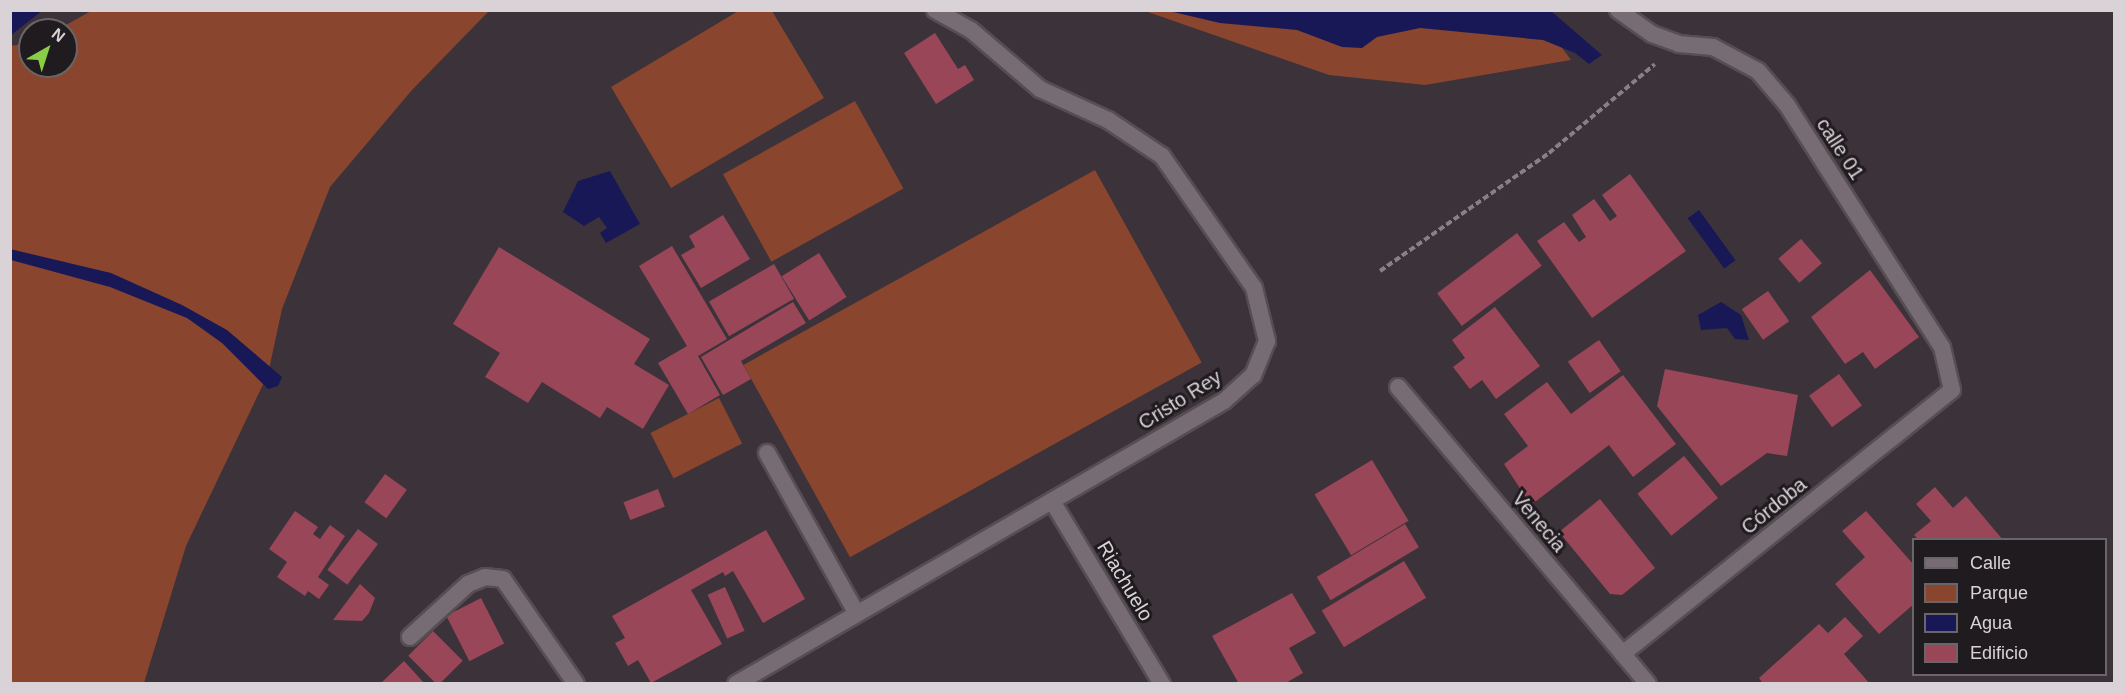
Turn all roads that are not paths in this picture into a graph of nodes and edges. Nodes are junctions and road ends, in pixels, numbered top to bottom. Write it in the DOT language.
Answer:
graph roads {
  1 [pos="935,10"];
  2 [pos="1618,10"];
  3 [pos="1398,387"];
  4 [pos="1952,390"];
  5 [pos="767,453"];
  6 [pos="1052,501"];
  7 [pos="857,614"];
  8 [pos="410,636"];
  9 [pos="1623,654"];
  10 [pos="576,684"];
  11 [pos="736,684"];
  12 [pos="1162,684"];
  13 [pos="1648,684"];
  1 -- 6 [label="street, Cristo Rey"];
  2 -- 4 [label="street, calle 01"];
  3 -- 9 [label="street, Venecia"];
  4 -- 9 [label="street, Córdoba"];
  5 -- 7 [label="street"];
  6 -- 7 [label="street, Cristo Rey"];
  6 -- 12 [label="street, Riachuelo"];
  7 -- 11 [label="street, Cristo Rey"];
  8 -- 10 [label="street"];
  9 -- 13 [label="street, Venecia"];
}
